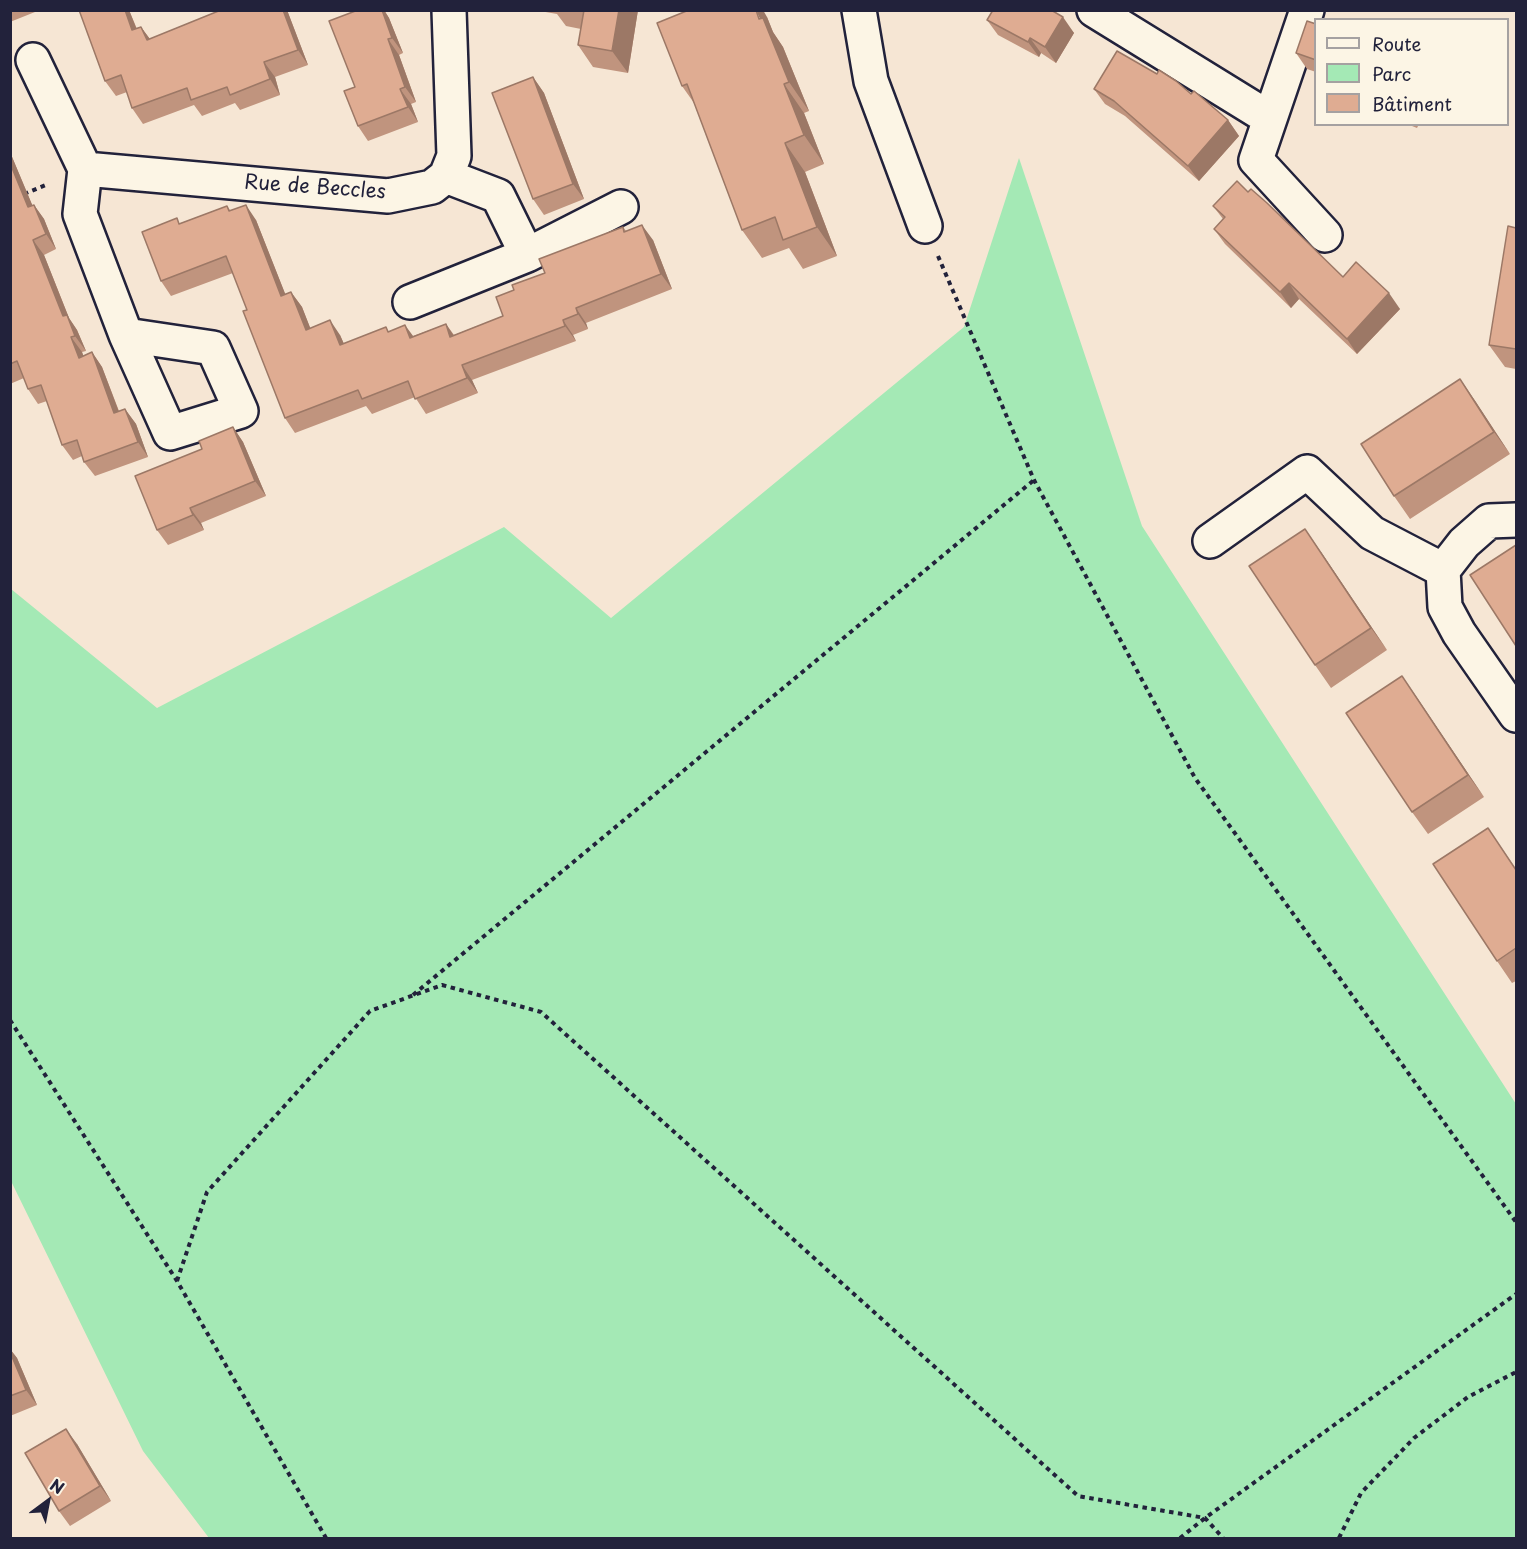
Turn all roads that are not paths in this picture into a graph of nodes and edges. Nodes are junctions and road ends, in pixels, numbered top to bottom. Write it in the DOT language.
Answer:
graph roads {
  1 [pos="449,10"];
  2 [pos="859,10"];
  3 [pos="1094,10"];
  4 [pos="1307,10"];
  5 [pos="33,60"];
  6 [pos="1269,118"];
  7 [pos="85,169"];
  8 [pos="446,176"];
  9 [pos="621,207"];
  10 [pos="925,226"];
  11 [pos="1325,235"];
  12 [pos="527,255"];
  13 [pos="410,302"];
  14 [pos="126,335"];
  15 [pos="1516,520"];
  16 [pos="1210,542"];
  17 [pos="1443,570"];
  18 [pos="1516,715"];
  1 -- 8 [label="street"];
  2 -- 10 [label="street"];
  3 -- 6 [label="street"];
  4 -- 6 [label="street"];
  5 -- 7 [label="street"];
  6 -- 11 [label="street"];
  7 -- 8 [label="street, Rue de Beccles"];
  7 -- 14 [label="street"];
  8 -- 12 [label="street"];
  9 -- 12 [label="street"];
  12 -- 13 [label="street"];
  15 -- 17 [label="street"];
  16 -- 17 [label="street"];
  17 -- 18 [label="street"];
}
